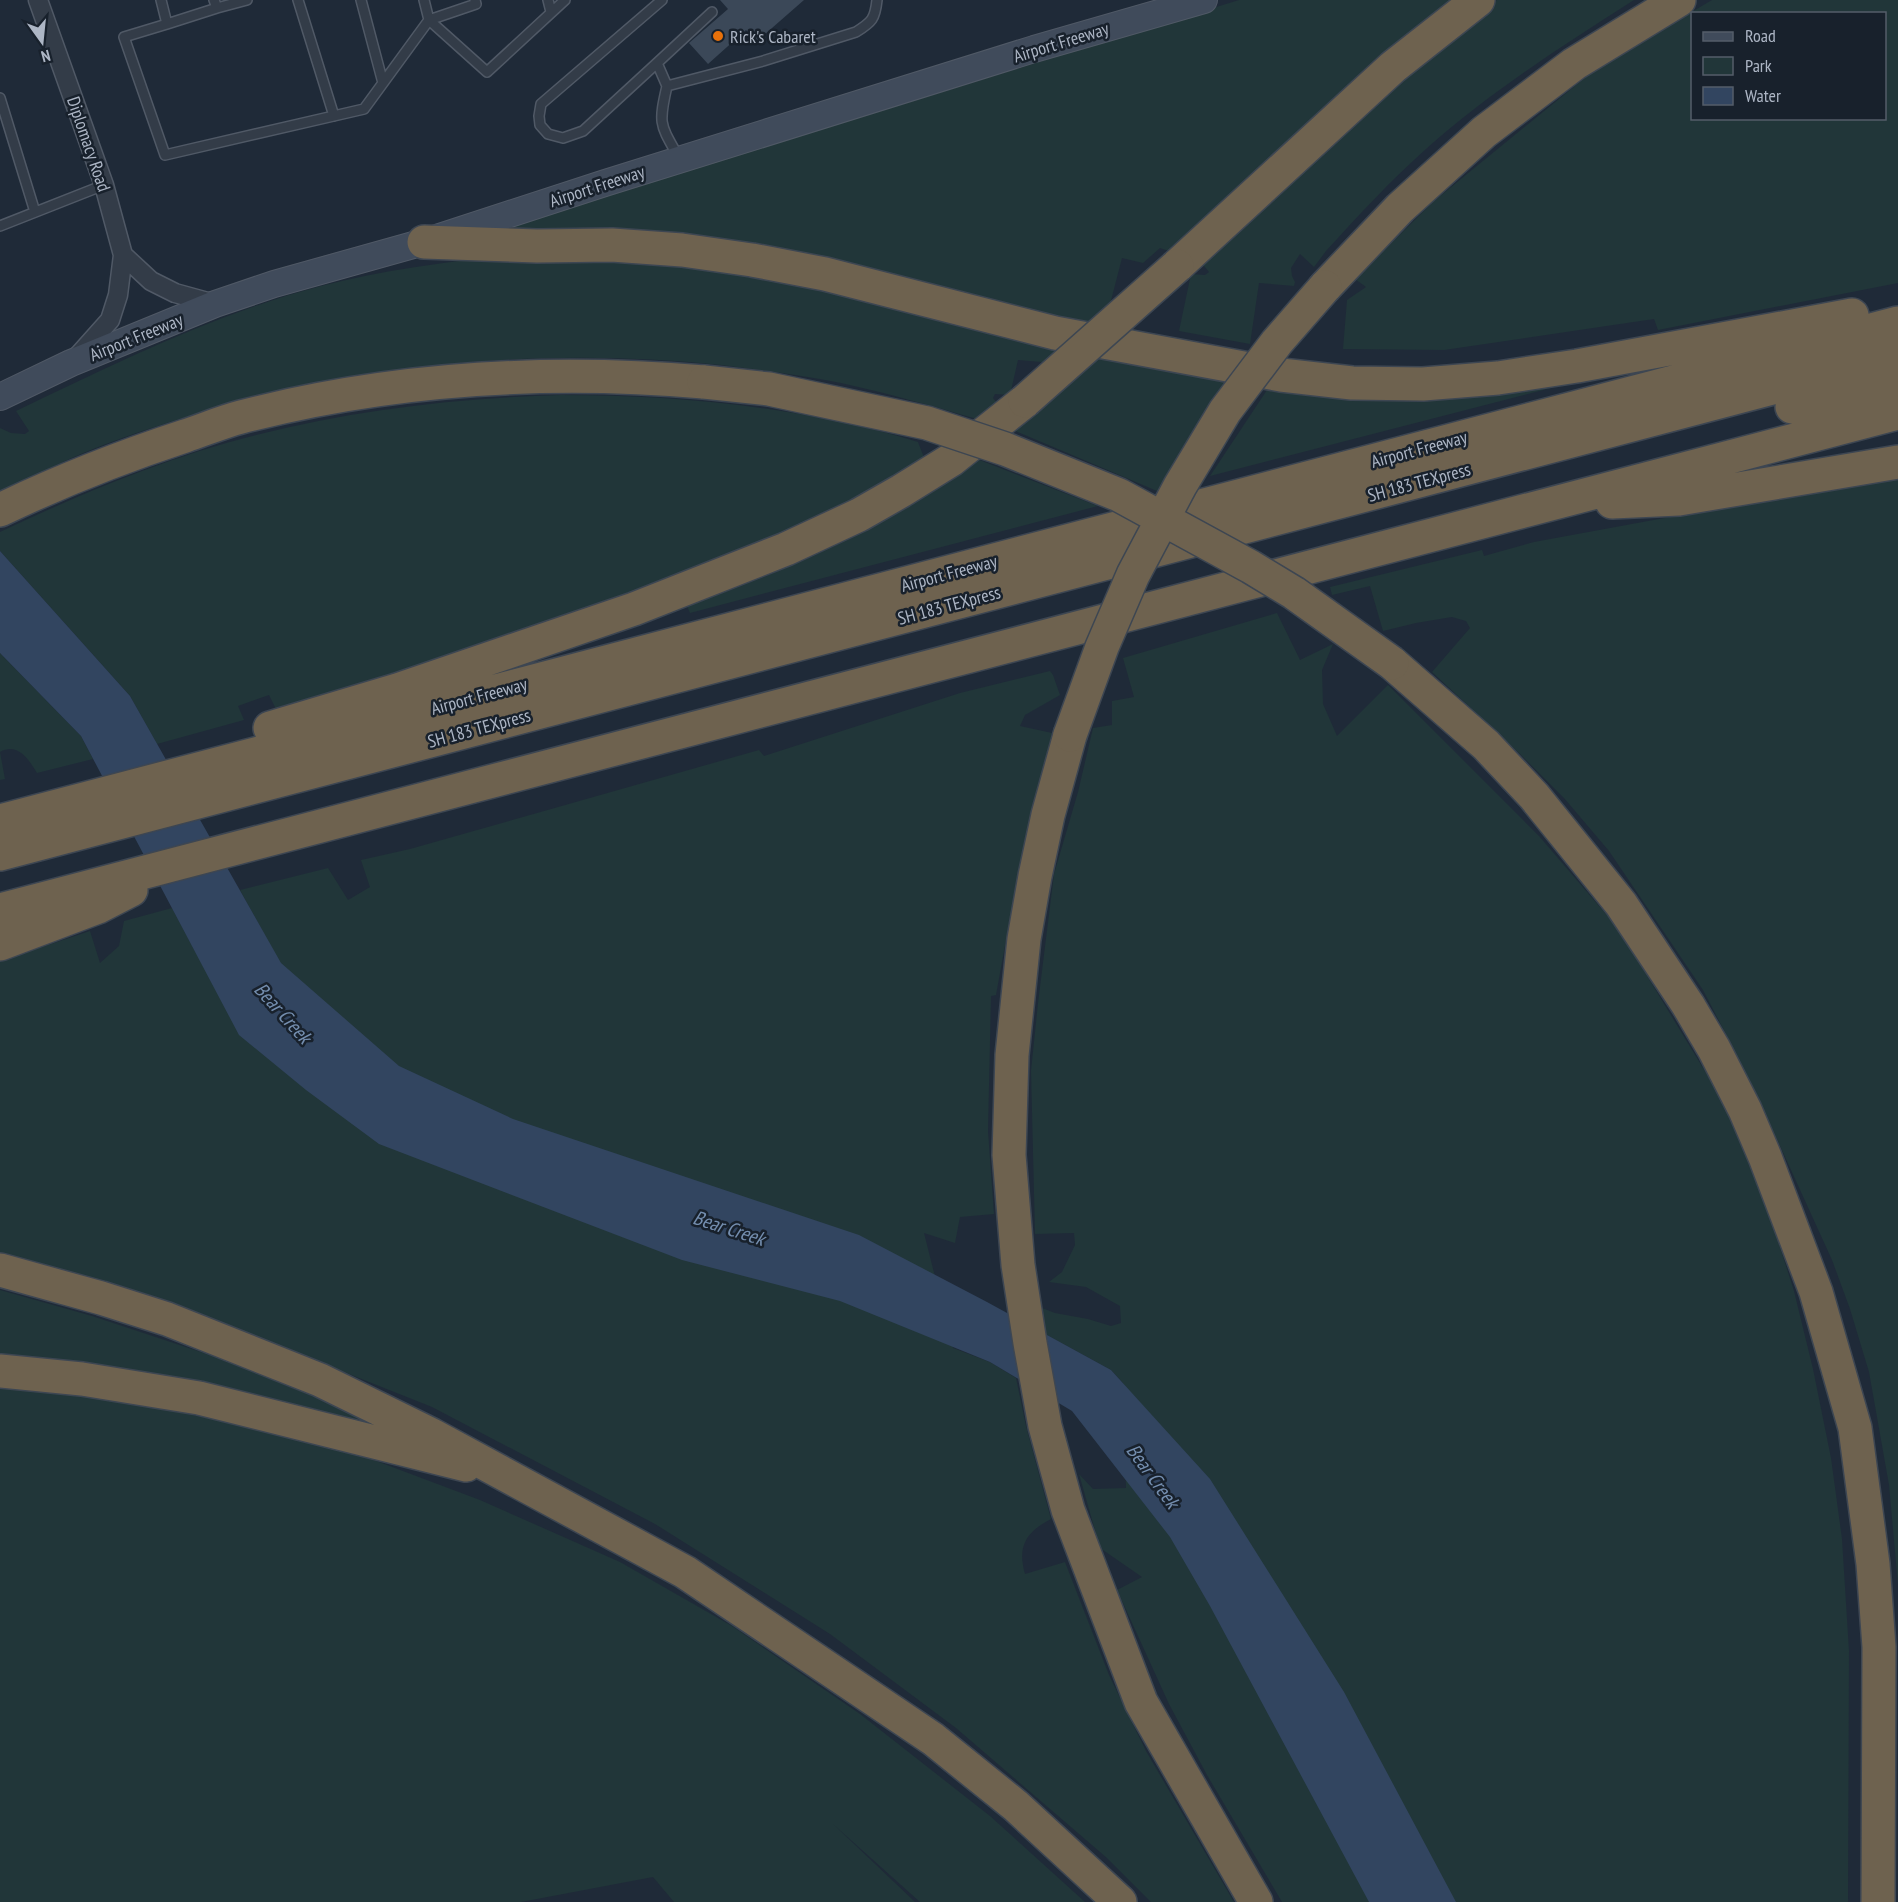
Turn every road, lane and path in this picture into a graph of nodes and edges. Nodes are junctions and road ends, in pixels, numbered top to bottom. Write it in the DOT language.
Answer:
graph roads {
  1 [pos="38,0"];
  2 [pos="161,0"];
  3 [pos="247,0"];
  4 [pos="298,0"];
  5 [pos="361,0"];
  6 [pos="424,0"];
  7 [pos="475,0"];
  8 [pos="548,0"];
  9 [pos="565,0"];
  10 [pos="662,0"];
  11 [pos="877,0"];
  12 [pos="1204,0"];
  13 [pos="1478,0"];
  14 [pos="1679,0"];
  15 [pos="216,4"];
  16 [pos="551,12"];
  17 [pos="712,12"];
  18 [pos="429,20"];
  19 [pos="167,24"];
  20 [pos="657,63"];
  21 [pos="383,83"];
  22 [pos="667,86"];
  23 [pos="0,98"];
  24 [pos="334,116"];
  25 [pos="680,160"];
  26 [pos="104,184"];
  27 [pos="35,212"];
  28 [pos="0,226"];
  29 [pos="424,242"];
  30 [pos="123,255"];
  31 [pos="215,304"];
  32 [pos="1898,307"];
  33 [pos="1898,323"];
  34 [pos="1898,355"];
  35 [pos="71,363"];
  36 [pos="1898,380"];
  37 [pos="0,397"];
  38 [pos="1898,413"];
  39 [pos="1898,462"];
  40 [pos="1552,504"];
  41 [pos="0,510"];
  42 [pos="274,739"];
  43 [pos="301,787"];
  44 [pos="37,803"];
  45 [pos="0,808"];
  46 [pos="0,821"];
  47 [pos="64,849"];
  48 [pos="0,854"];
  49 [pos="0,877"];
  50 [pos="92,897"];
  51 [pos="0,910"];
  52 [pos="0,944"];
  53 [pos="0,1270"];
  54 [pos="0,1371"];
  55 [pos="503,1474"];
  56 [pos="1898,1794"];
  57 [pos="1120,1902"];
  58 [pos="1256,1902"];
  59 [pos="1878,1902"];
  60 [pos="1886,1902"];
  1 -- 26 [label="street, Diplomacy Road"];
  2 -- 19 [label="lane"];
  3 -- 15 [label="lane"];
  4 -- 24 [label="lane"];
  5 -- 21 [label="lane"];
  6 -- 18 [label="lane"];
  7 -- 18 [label="lane"];
  8 -- 16 [label="lane"];
  9 -- 16 [label="lane"];
  10 -- 20 [label="lane"];
  11 -- 22 [label="lane"];
  12 -- 25 [label="main road, Airport Freeway"];
  13 -- 42 [label="highway, bridge"];
  14 -- 58 [label="highway, bridge"];
  15 -- 19 [label="lane"];
  16 -- 18 [label="lane"];
  17 -- 20 [label="lane"];
  18 -- 21 [label="lane"];
  19 -- 24 [label="lane"];
  20 -- 22 [label="lane"];
  21 -- 24 [label="lane"];
  22 -- 25 [label="lane"];
  23 -- 27 [label="lane"];
  25 -- 29 [label="main road, Airport Freeway"];
  26 -- 27 [label="lane"];
  26 -- 30 [label="street, Diplomacy Road"];
  27 -- 28 [label="lane"];
  29 -- 31 [label="main road, Airport Freeway"];
  29 -- 32 [label="highway"];
  30 -- 31 [label="street"];
  30 -- 35 [label="street, Diplomacy Road"];
  31 -- 35 [label="main road, Airport Freeway"];
  33 -- 42 [label="highway, Airport Freeway"];
  34 -- 43 [label="highway, SH 183 TEXpress"];
  35 -- 37 [label="main road, Airport Freeway"];
  36 -- 43 [label="highway, SH 183 TEXpress"];
  38 -- 40 [label="highway"];
  39 -- 40 [label="highway"];
  40 -- 50 [label="highway"];
  41 -- 59 [label="highway, bridge"];
  42 -- 44 [label="highway"];
  43 -- 47 [label="highway, SH 183 TEXpress"];
  44 -- 45 [label="highway"];
  44 -- 46 [label="highway"];
  47 -- 48 [label="highway, SH 183 TEXpress"];
  47 -- 49 [label="highway, SH 183 TEXpress"];
  50 -- 51 [label="highway"];
  50 -- 52 [label="highway"];
  53 -- 55 [label="highway"];
  54 -- 55 [label="highway"];
  55 -- 57 [label="highway"];
  56 -- 60 [label="highway"];
}
